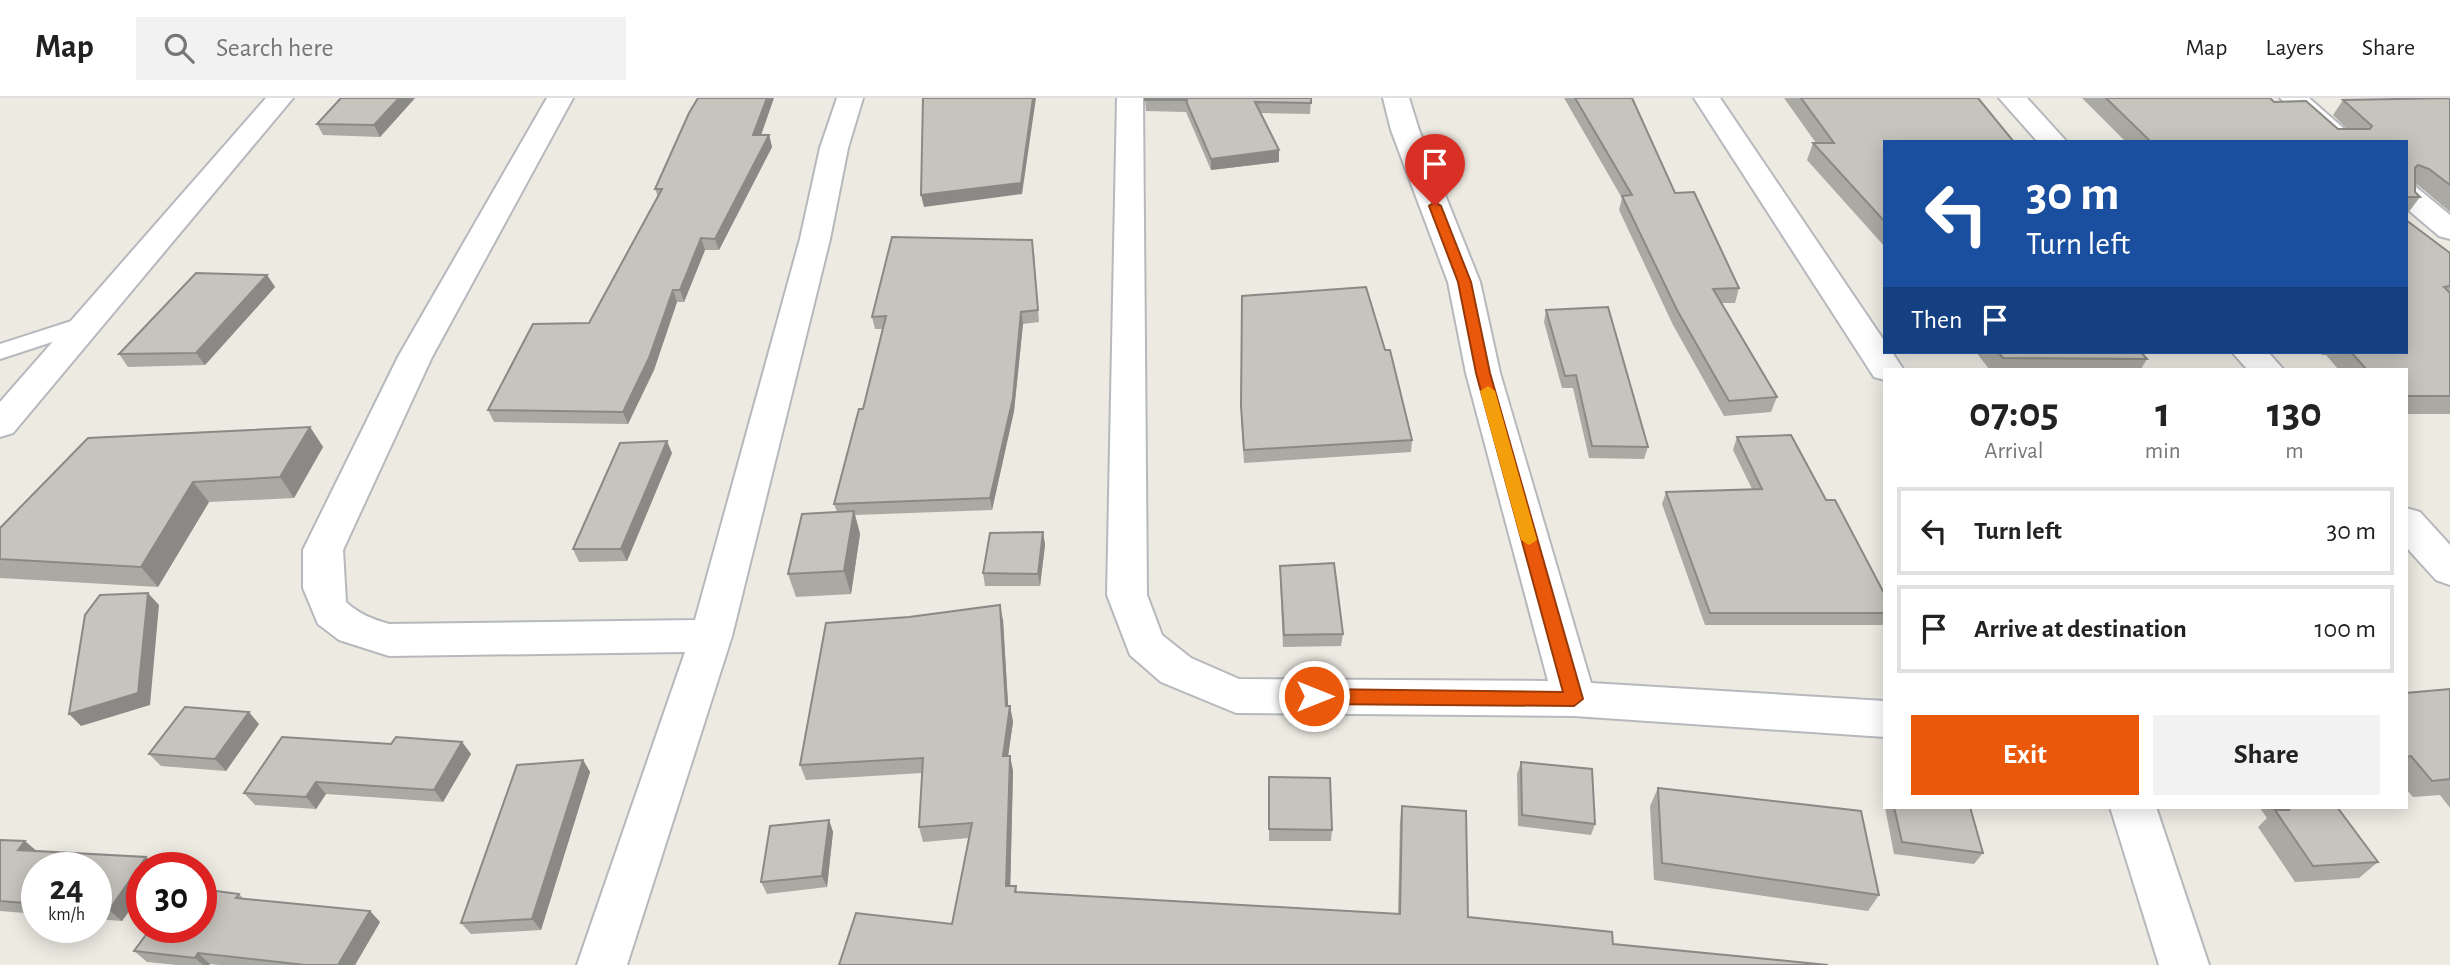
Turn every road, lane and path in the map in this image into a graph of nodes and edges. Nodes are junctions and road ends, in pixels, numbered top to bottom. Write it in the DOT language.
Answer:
graph roads {
  1 [pos="280,98"];
  2 [pos="560,98"];
  3 [pos="850,98"];
  4 [pos="1129,98"];
  5 [pos="1396,98"];
  6 [pos="1707,98"];
  7 [pos="2012,98"];
  8 [pos="2293,98"];
  9 [pos="2051,140"];
  10 [pos="2343,140"];
  11 [pos="2408,195"];
  12 [pos="2450,230"];
  13 [pos="87,323"];
  14 [pos="0,352"];
  15 [pos="2251,354"];
  16 [pos="1885,368"];
  17 [pos="2265,368"];
  18 [pos="0,425"];
  19 [pos="2408,524"];
  20 [pos="2450,570"];
  21 [pos="711,636"];
  22 [pos="1574,699"];
  23 [pos="1883,719"];
  24 [pos="2134,809"];
  25 [pos="602,965"];
  26 [pos="2184,965"];
  1 -- 13 [label="street"];
  2 -- 21 [label="street"];
  3 -- 21 [label="street"];
  4 -- 22 [label="street"];
  5 -- 22 [label="street"];
  6 -- 16 [label="street"];
  7 -- 9 [label="street"];
  8 -- 10 [label="street"];
  11 -- 12 [label="street"];
  13 -- 14 [label="lane"];
  13 -- 18 [label="street"];
  15 -- 17 [label="street"];
  19 -- 20 [label="street"];
  21 -- 25 [label="street"];
  22 -- 23 [label="street"];
  24 -- 26 [label="street"];
}
